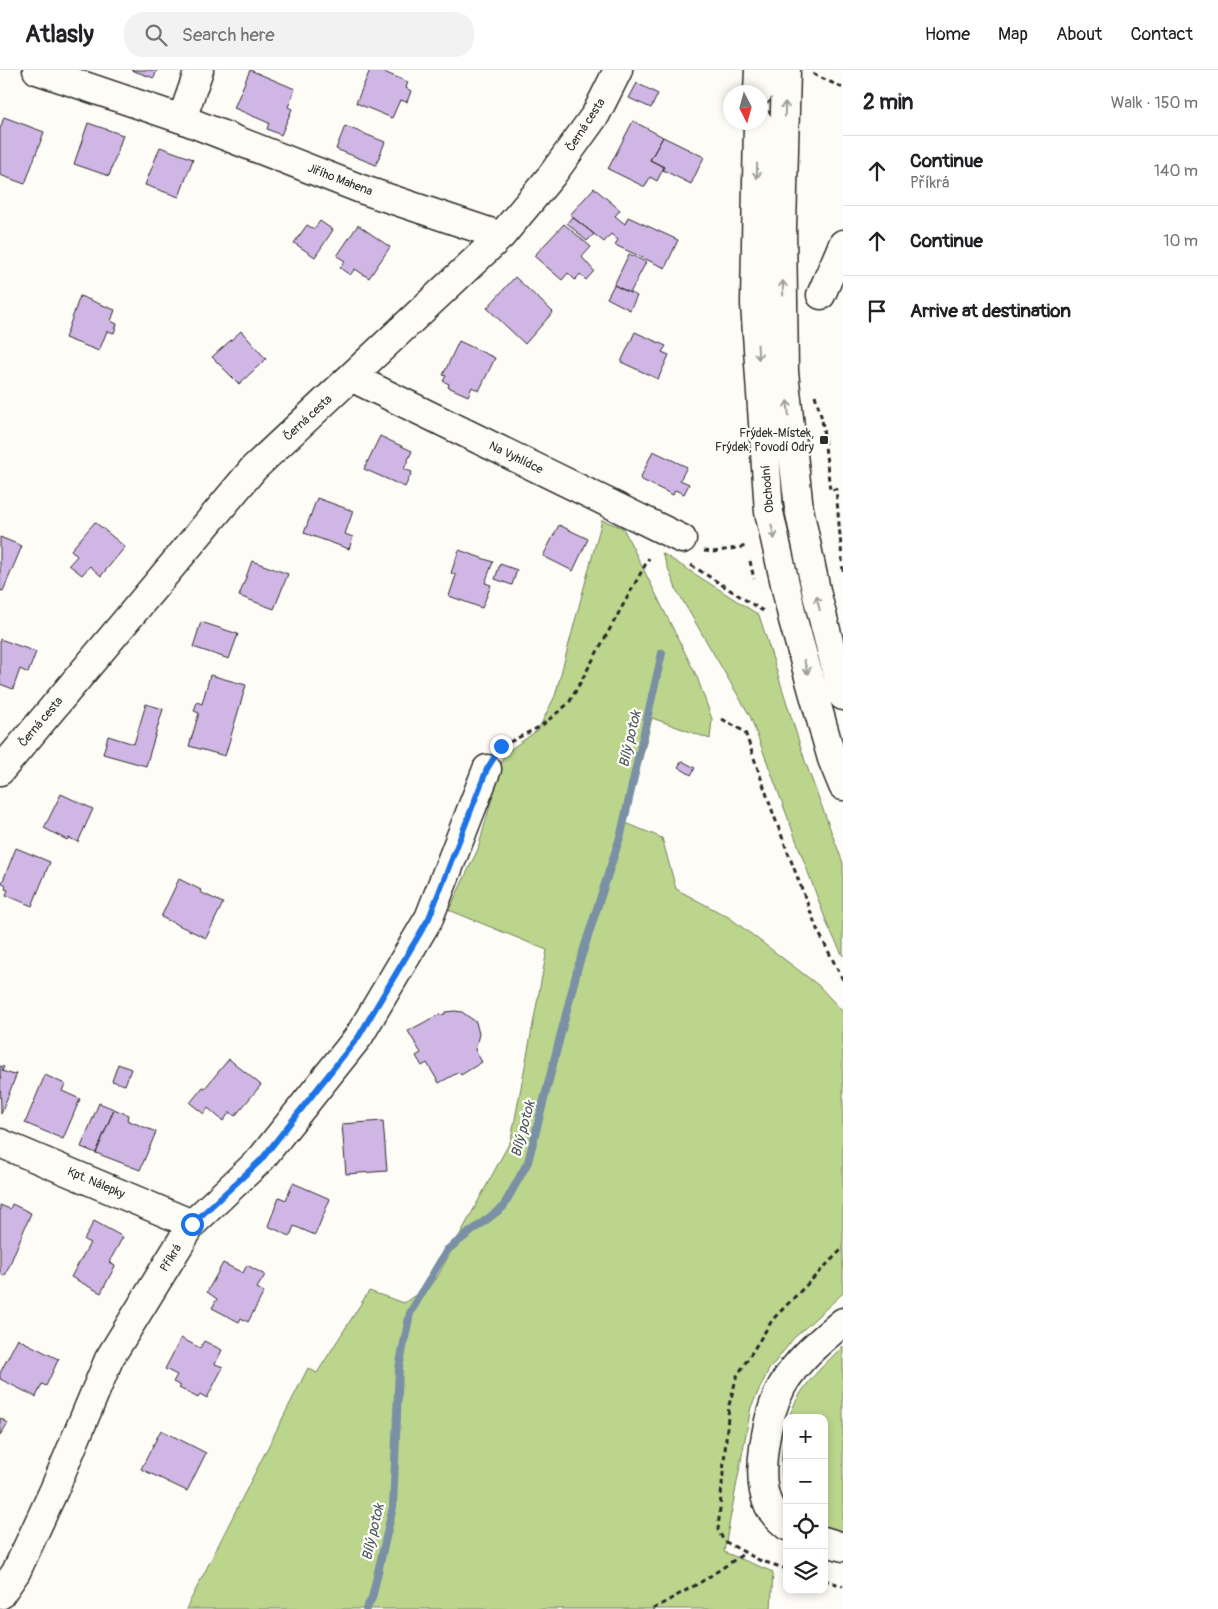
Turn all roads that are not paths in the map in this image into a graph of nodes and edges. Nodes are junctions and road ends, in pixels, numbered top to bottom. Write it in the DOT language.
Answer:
graph roads {
  1 [pos="37,70"];
  2 [pos="199,70"];
  3 [pos="618,70"];
  4 [pos="759,70"];
  5 [pos="786,70"];
  6 [pos="758,85"];
  7 [pos="182,119"];
  8 [pos="758,130"];
  9 [pos="501,236"];
  10 [pos="843,244"];
  11 [pos="821,295"];
  12 [pos="351,377"];
  13 [pos="684,550"];
  14 [pos="843,696"];
  15 [pos="487,769"];
  16 [pos="0,771"];
  17 [pos="843,786"];
  18 [pos="0,1143"];
  19 [pos="192,1224"];
  20 [pos="843,1322"];
  21 [pos="783,1523"];
  22 [pos="828,1543"];
  23 [pos="843,1548"];
  24 [pos="0,1595"];
  1 -- 7 [label="street, Jiřího Mahena"];
  2 -- 7 [label="street"];
  3 -- 9 [label="street, Černá cesta"];
  4 -- 6 [label="street"];
  14 -- 5 [label="street, one-way"];
  7 -- 9 [label="street, Jiřího Mahena"];
  8 -- 17 [label="street, Obchodní, one-way"];
  9 -- 12 [label="street, Černá cesta"];
  10 -- 11 [label="street"];
  12 -- 13 [label="street, Na Vyhlídce"];
  12 -- 16 [label="street, Černá cesta"];
  15 -- 19 [label="street, Příkrá"];
  18 -- 19 [label="street, Kpt. Nálepky"];
  19 -- 24 [label="street, Příkrá"];
  20 -- 21 [label="street"];
  22 -- 23 [label="street"];
}
